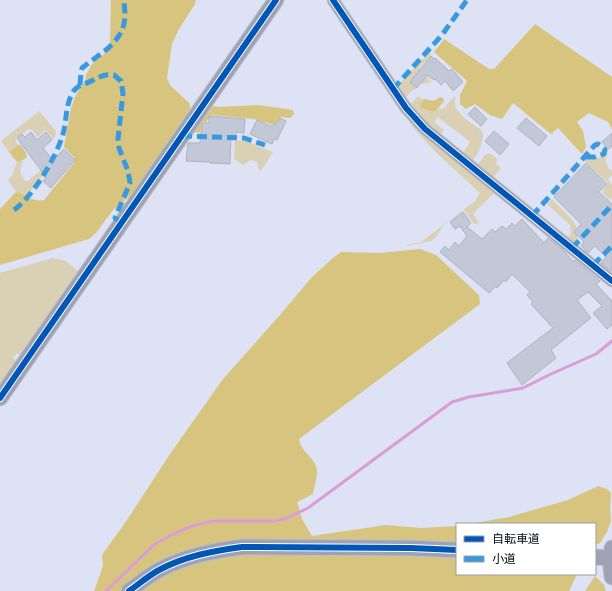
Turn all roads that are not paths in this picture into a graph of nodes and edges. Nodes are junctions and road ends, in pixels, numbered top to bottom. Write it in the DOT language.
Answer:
graph roads {
  1 [pos="276,0"];
  2 [pos="333,0"];
  3 [pos="612,281"];
  4 [pos="0,398"];
  5 [pos="456,550"];
  6 [pos="611,553"];
  7 [pos="596,558"];
  8 [pos="612,577"];
  9 [pos="128,591"];
  1 -- 4 [label="street"];
  2 -- 3 [label="street"];
  5 -- 9 [label="street"];
  6 -- 7 [label="street"];
  6 -- 8 [label="street"];
}
